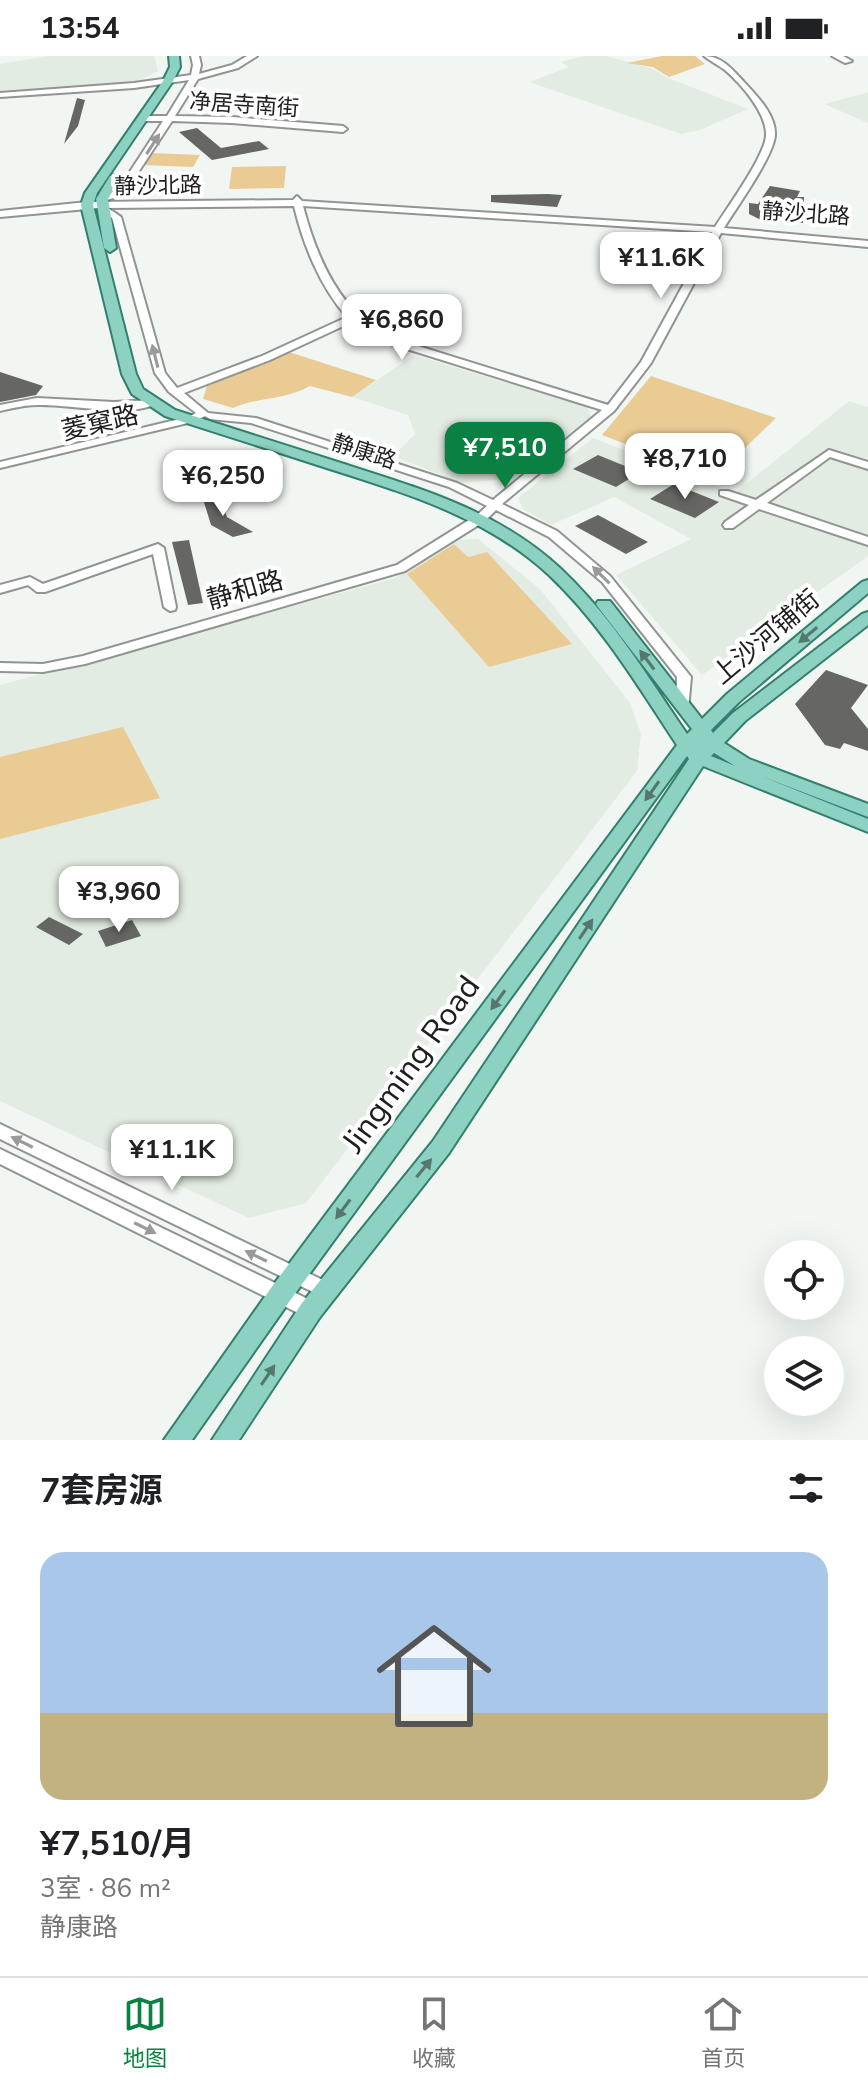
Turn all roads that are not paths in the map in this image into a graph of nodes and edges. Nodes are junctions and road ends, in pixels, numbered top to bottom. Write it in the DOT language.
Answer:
graph roads {
  1 [pos="174,56"];
  2 [pos="185,56"];
  3 [pos="195,56"];
  4 [pos="253,56"];
  5 [pos="708,56"];
  6 [pos="836,56"];
  7 [pos="848,61"];
  8 [pos="181,79"];
  9 [pos="0,95"];
  10 [pos="156,118"];
  11 [pos="343,129"];
  12 [pos="297,201"];
  13 [pos="98,204"];
  14 [pos="0,214"];
  15 [pos="720,228"];
  16 [pos="868,236"];
  17 [pos="868,244"];
  18 [pos="353,318"];
  19 [pos="176,392"];
  20 [pos="152,403"];
  21 [pos="0,408"];
  22 [pos="610,409"];
  23 [pos="203,418"];
  24 [pos="868,466"];
  25 [pos="1,470"];
  26 [pos="724,493"];
  27 [pos="757,504"];
  28 [pos="488,512"];
  29 [pos="729,525"];
  30 [pos="868,541"];
  31 [pos="868,585"];
  32 [pos="0,589"];
  33 [pos="170,607"];
  34 [pos="868,617"];
  35 [pos="0,667"];
  36 [pos="699,744"];
  37 [pos="868,811"];
  38 [pos="868,826"];
  39 [pos="0,1131"];
  40 [pos="0,1156"];
  41 [pos="294,1275"];
  42 [pos="326,1290"];
  43 [pos="280,1295"];
  44 [pos="311,1310"];
  45 [pos="177,1440"];
  46 [pos="225,1440"];
  1 -- 8 [label="main road"];
  2 -- 8 [label="main road"];
  3 -- 8 [label="street"];
  4 -- 8 [label="street"];
  5 -- 15 [label="street, 静和路"];
  6 -- 7 [label="street"];
  8 -- 9 [label="street"];
  8 -- 10 [label="main road"];
  10 -- 11 [label="street, 净居寺南街"];
  10 -- 13 [label="main road"];
  12 -- 13 [label="street, 静沙北路"];
  12 -- 15 [label="street, 静沙北路"];
  12 -- 18 [label="street"];
  13 -- 14 [label="street, 静沙北路"];
  19 -- 13 [label="street, one-way"];
  13 -- 20 [label="main road"];
  13 -- 23 [label="main road, 静康路"];
  15 -- 16 [label="street, 静沙北路"];
  15 -- 17 [label="street, 静沙北路"];
  15 -- 22 [label="street, 静和路"];
  18 -- 19 [label="street"];
  18 -- 22 [label="street"];
  19 -- 23 [label="street"];
  20 -- 21 [label="street"];
  20 -- 23 [label="main road, 静康路"];
  22 -- 28 [label="street, 静和路"];
  23 -- 25 [label="street, 菱窠路"];
  23 -- 28 [label="main road, 静康路"];
  24 -- 27 [label="street"];
  26 -- 27 [label="street"];
  27 -- 29 [label="street"];
  27 -- 30 [label="street"];
  28 -- 35 [label="street, 静和路"];
  28 -- 36 [label="main road, 静康路"];
  36 -- 28 [label="main road, 静康路, one-way"];
  31 -- 36 [label="main road, 上沙河铺街, one-way"];
  32 -- 33 [label="street"];
  34 -- 36 [label="main road, 上沙河铺街"];
  36 -- 37 [label="main road"];
  36 -- 38 [label="main road"];
  36 -- 41 [label="main road, Jingming Road, one-way"];
  42 -- 36 [label="main road, one-way"];
  41 -- 39 [label="street, one-way"];
  40 -- 43 [label="street, one-way"];
  41 -- 42 [label="street"];
  41 -- 43 [label="main road, Jingming Road"];
  42 -- 44 [label="main road"];
  43 -- 44 [label="street"];
  43 -- 45 [label="main road, Jingming Road"];
  46 -- 44 [label="main road, one-way"];
}
